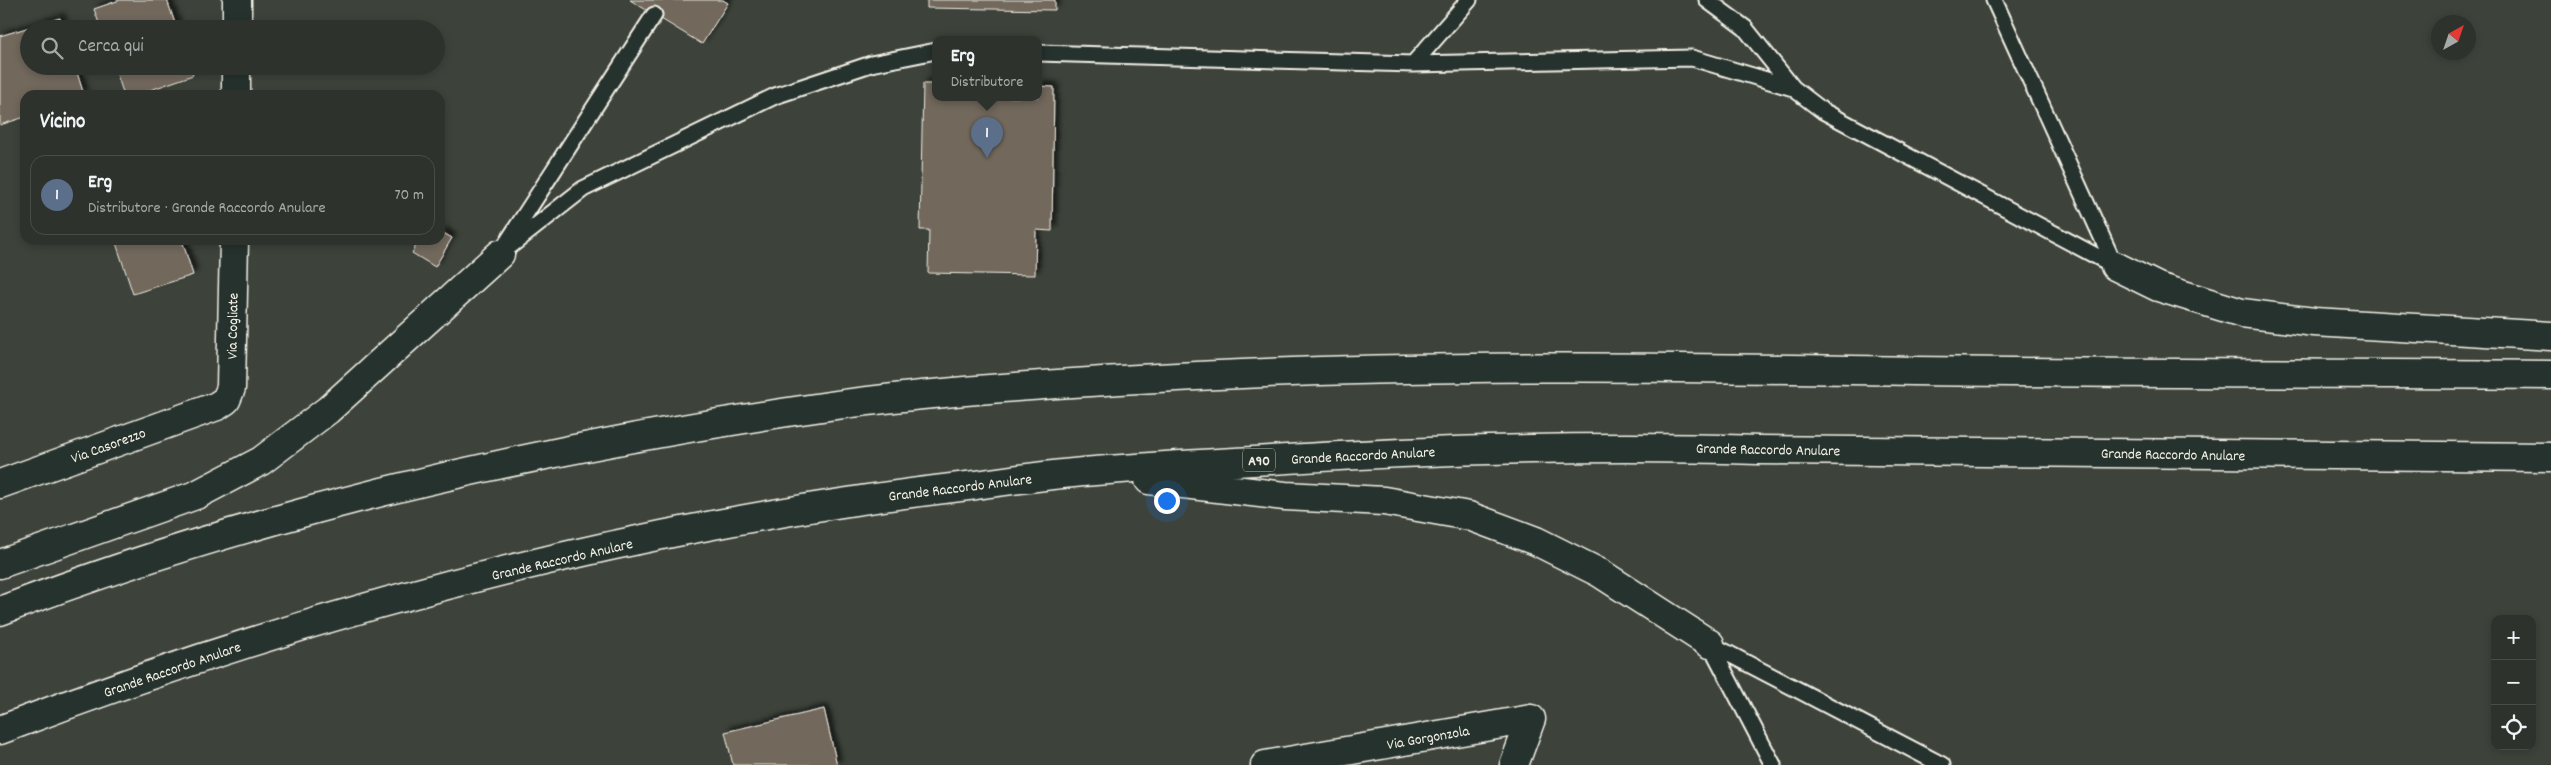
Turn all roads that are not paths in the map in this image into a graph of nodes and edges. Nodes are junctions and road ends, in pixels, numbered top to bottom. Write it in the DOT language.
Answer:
graph roads {
  1 [pos="237,0"];
  2 [pos="1469,0"];
  3 [pos="1707,0"];
  4 [pos="1994,0"];
  5 [pos="654,15"];
  6 [pos="237,20"];
  7 [pos="932,51"];
  8 [pos="1042,53"];
  9 [pos="1413,64"];
  10 [pos="236,75"];
  11 [pos="1793,88"];
  12 [pos="236,90"];
  13 [pos="234,245"];
  14 [pos="500,254"];
  15 [pos="2114,266"];
  16 [pos="2551,336"];
  17 [pos="2551,375"];
  18 [pos="217,406"];
  19 [pos="2551,457"];
  20 [pos="1080,472"];
  21 [pos="0,484"];
  22 [pos="0,564"];
  23 [pos="0,612"];
  24 [pos="1710,644"];
  25 [pos="0,730"];
  26 [pos="1265,765"];
  27 [pos="1514,765"];
  28 [pos="1773,765"];
  29 [pos="1942,765"];
  1 -- 6 [label="main road"];
  2 -- 9 [label="lane"];
  3 -- 11 [label="lane"];
  4 -- 15 [label="lane"];
  5 -- 14 [label="lane"];
  7 -- 14 [label="lane"];
  8 -- 9 [label="lane"];
  9 -- 11 [label="lane"];
  10 -- 12 [label="main road"];
  11 -- 15 [label="lane"];
  13 -- 18 [label="main road, Via Cogliate"];
  14 -- 22 [label="main road"];
  15 -- 16 [label="main road"];
  17 -- 23 [label="main road"];
  18 -- 21 [label="main road, Via Casorezzo"];
  19 -- 20 [label="main road, Grande Raccordo Anulare / A90"];
  20 -- 24 [label="main road"];
  20 -- 25 [label="main road, Grande Raccordo Anulare / A90"];
  24 -- 28 [label="lane"];
  24 -- 29 [label="lane"];
  26 -- 27 [label="main road, Via Gorgonzola"];
}
